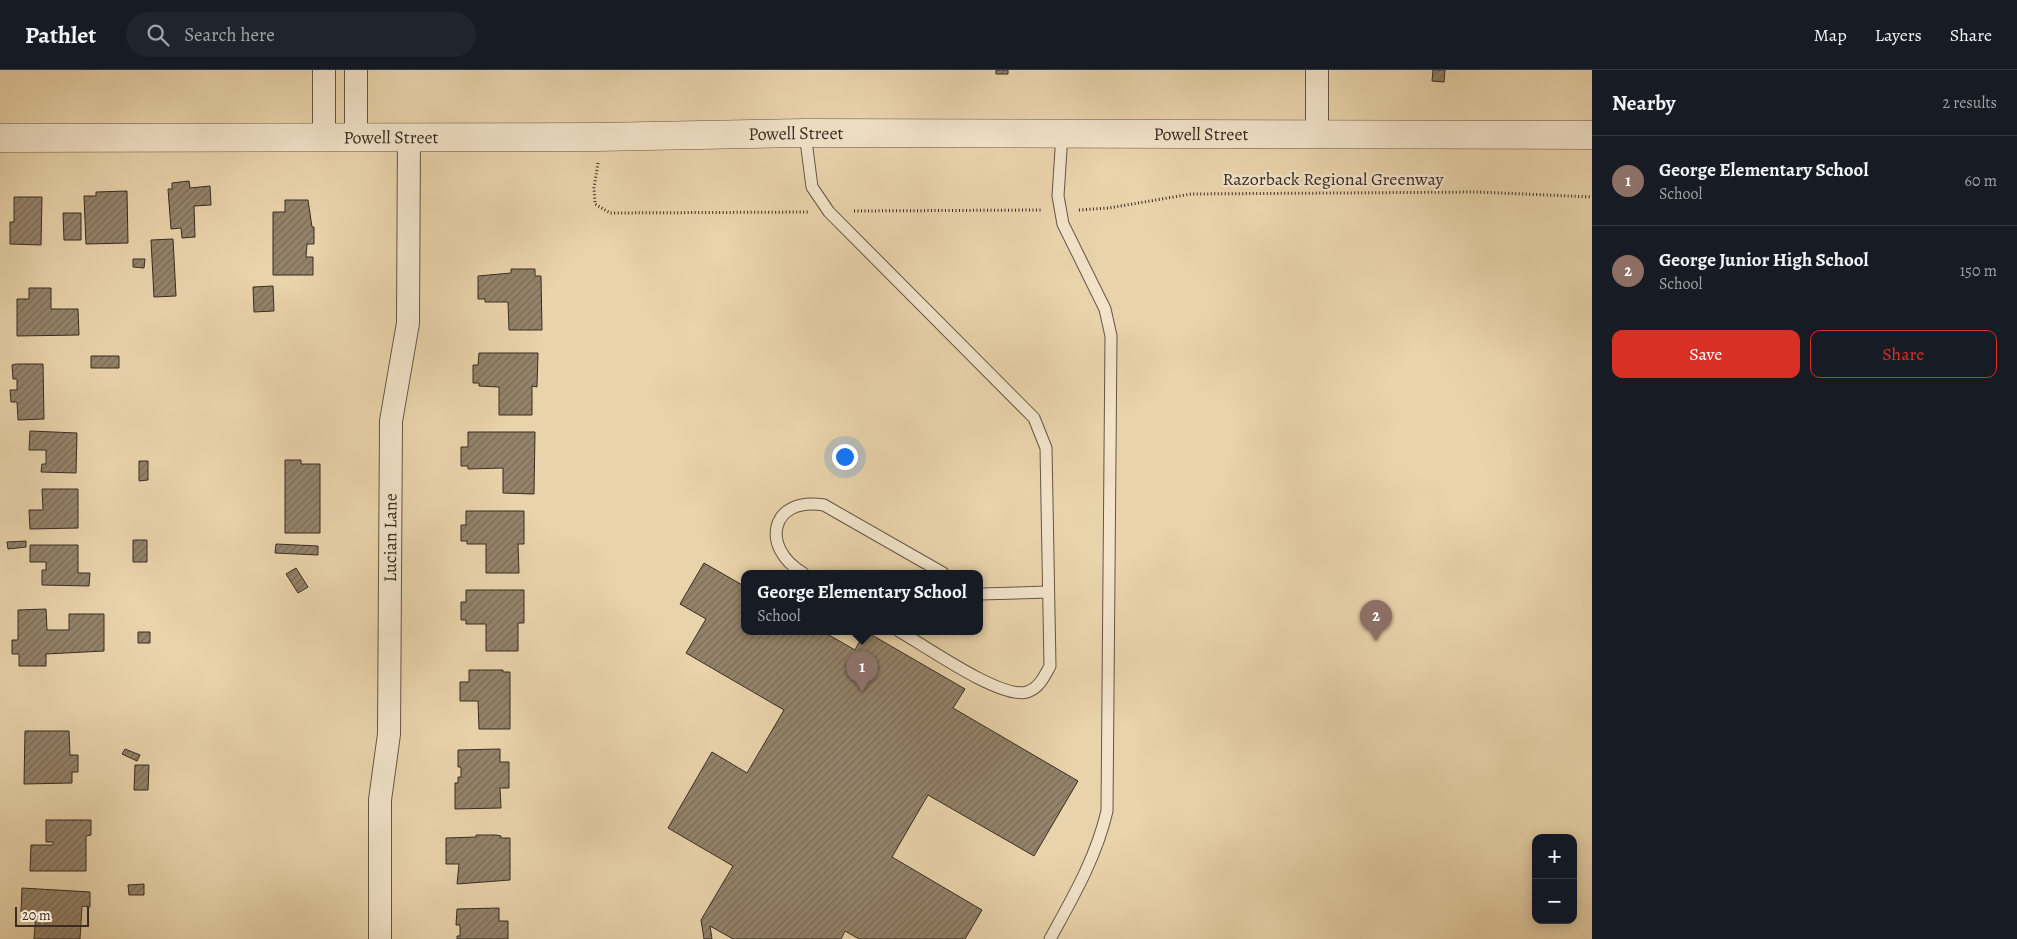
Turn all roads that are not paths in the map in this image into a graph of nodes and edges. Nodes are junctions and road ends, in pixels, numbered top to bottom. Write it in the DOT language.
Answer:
graph roads {
  1 [pos="324,70"];
  2 [pos="356,70"];
  3 [pos="1317,70"];
  4 [pos="805,133"];
  5 [pos="1062,134"];
  6 [pos="1317,135"];
  7 [pos="1592,135"];
  8 [pos="409,136"];
  9 [pos="324,137"];
  10 [pos="356,137"];
  11 [pos="0,138"];
  12 [pos="798,570"];
  13 [pos="938,570"];
  14 [pos="1048,592"];
  15 [pos="983,594"];
  16 [pos="906,635"];
  17 [pos="380,939"];
  18 [pos="1050,939"];
  1 -- 9 [label="street"];
  2 -- 10 [label="street"];
  3 -- 6 [label="street"];
  4 -- 5 [label="street, Powell Street"];
  4 -- 8 [label="street, Powell Street"];
  4 -- 14 [label="lane"];
  5 -- 6 [label="street, Powell Street"];
  5 -- 18 [label="lane"];
  6 -- 7 [label="street, Powell Street"];
  8 -- 10 [label="street, Powell Street"];
  8 -- 17 [label="street, Lucian Lane"];
  9 -- 10 [label="street, Powell Street"];
  9 -- 11 [label="street, Powell Street"];
  12 -- 13 [label="lane"];
  14 -- 15 [label="lane"];
  14 -- 16 [label="lane"];
}
